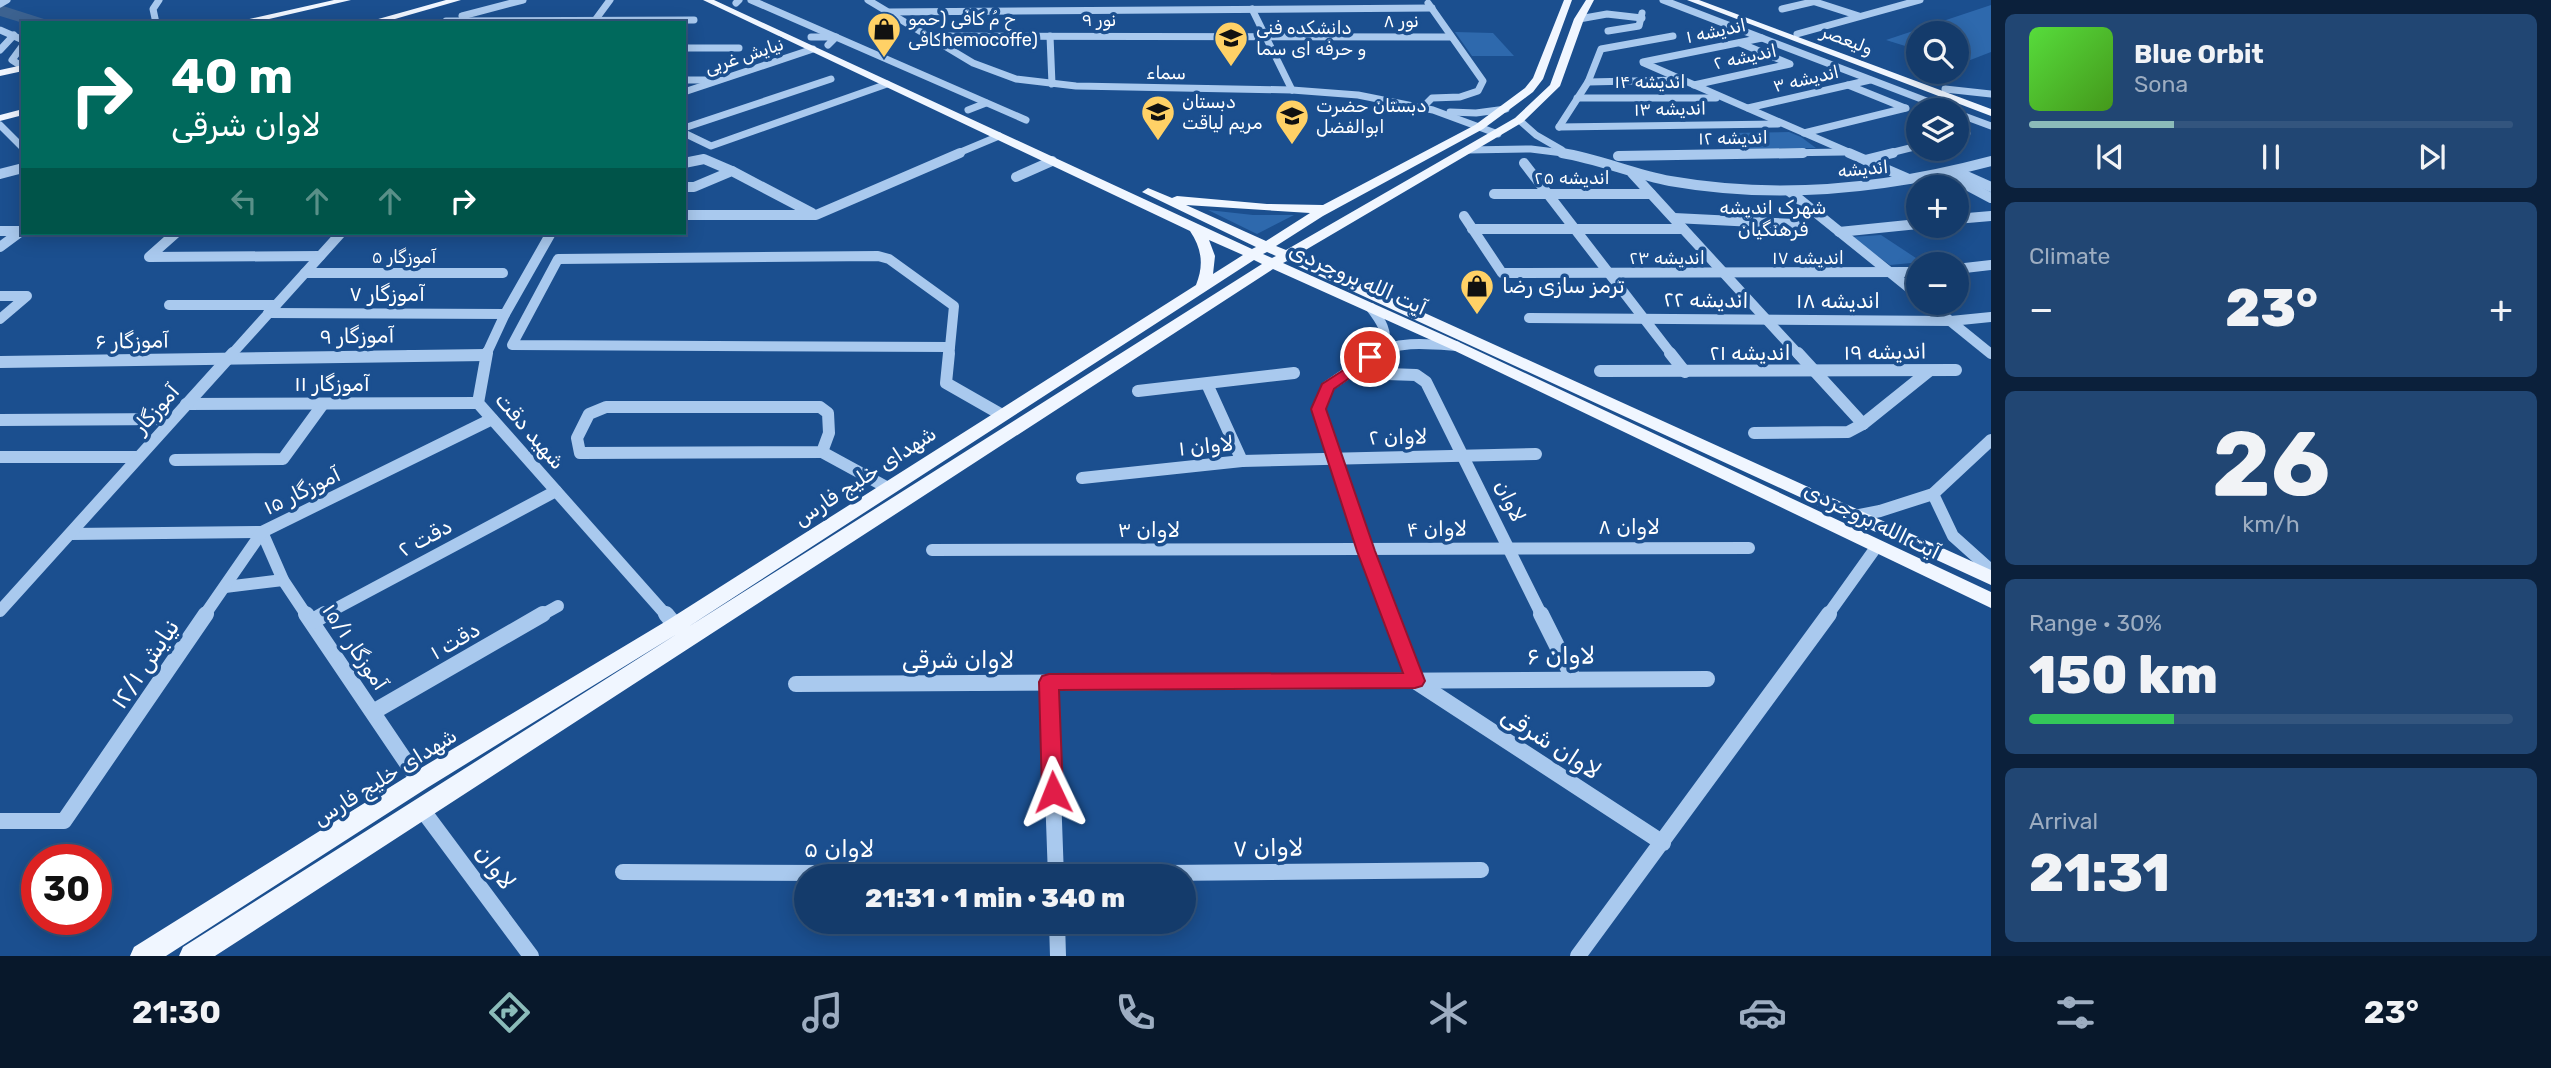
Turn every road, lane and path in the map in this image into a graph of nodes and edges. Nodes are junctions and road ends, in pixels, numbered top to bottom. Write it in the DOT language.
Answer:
graph roads {
  1 [pos="7,0"];
  2 [pos="159,0"];
  3 [pos="347,0"];
  4 [pos="457,0"];
  5 [pos="523,0"];
  6 [pos="610,0"];
  7 [pos="707,0"];
  8 [pos="869,0"];
  9 [pos="993,0"];
  10 [pos="1089,0"];
  11 [pos="1425,0"];
  12 [pos="1568,0"];
  13 [pos="1590,0"];
  14 [pos="1663,0"];
  15 [pos="1691,0"];
  16 [pos="1708,0"];
  17 [pos="1813,0"];
  18 [pos="1920,0"];
  19 [pos="739,1"];
  20 [pos="0,4"];
  21 [pos="1432,8"];
  22 [pos="1092,9"];
  23 [pos="1252,9"];
  24 [pos="1782,9"];
  25 [pos="417,10"];
  26 [pos="993,10"];
  27 [pos="887,12"];
  28 [pos="281,14"];
  29 [pos="1860,16"];
  30 [pos="1579,19"];
  31 [pos="694,20"];
  32 [pos="1744,20"];
  33 [pos="156,21"];
  34 [pos="247,21"];
  35 [pos="262,21"];
  36 [pos="370,21"];
  37 [pos="376,21"];
  38 [pos="446,21"];
  39 [pos="594,21"];
  40 [pos="644,21"];
  41 [pos="1725,24"];
  42 [pos="0,30"];
  43 [pos="1608,31"];
  44 [pos="1797,34"];
  45 [pos="14,35"];
  46 [pos="932,36"];
  47 [pos="1049,36"];
  48 [pos="1266,36"];
  49 [pos="1673,36"];
  50 [pos="1451,37"];
  51 [pos="1762,38"];
  52 [pos="21,40"];
  53 [pos="822,42"];
  54 [pos="1739,43"];
  55 [pos="21,45"];
  56 [pos="686,48"];
  57 [pos="739,48"];
  58 [pos="0,50"];
  59 [pos="1643,62"];
  60 [pos="0,64"];
  61 [pos="20,66"];
  62 [pos="0,73"];
  63 [pos="831,79"];
  64 [pos="686,80"];
  65 [pos="719,80"];
  66 [pos="1684,80"];
  67 [pos="1871,80"];
  68 [pos="1588,82"];
  69 [pos="887,84"];
  70 [pos="1052,84"];
  71 [pos="1694,85"];
  72 [pos="1848,85"];
  73 [pos="1945,89"];
  74 [pos="1292,90"];
  75 [pos="686,91"];
  76 [pos="1991,94"];
  77 [pos="1724,98"];
  78 [pos="1918,98"];
  79 [pos="1577,99"];
  80 [pos="986,103"];
  81 [pos="1984,104"];
  82 [pos="1422,108"];
  83 [pos="1748,108"];
  84 [pos="968,110"];
  85 [pos="1433,110"];
  86 [pos="21,113"];
  87 [pos="1991,113"];
  88 [pos="1512,115"];
  89 [pos="0,118"];
  90 [pos="1969,118"];
  91 [pos="1026,120"];
  92 [pos="1782,124"];
  93 [pos="0,125"];
  94 [pos="1991,126"];
  95 [pos="1479,127"];
  96 [pos="686,130"];
  97 [pos="686,132"];
  98 [pos="1804,133"];
  99 [pos="1499,134"];
  100 [pos="999,136"];
  101 [pos="21,146"];
  102 [pos="1906,149"];
  103 [pos="1468,150"];
  104 [pos="1848,152"];
  105 [pos="1569,153"];
  106 [pos="1618,156"];
  107 [pos="1866,160"];
  108 [pos="1052,161"];
  109 [pos="1991,161"];
  110 [pos="686,163"];
  111 [pos="1524,163"];
  112 [pos="21,168"];
  113 [pos="732,171"];
  114 [pos="1631,173"];
  115 [pos="1950,173"];
  116 [pos="0,174"];
  117 [pos="1940,175"];
  118 [pos="1016,177"];
  119 [pos="1906,178"];
  120 [pos="1906,181"];
  121 [pos="686,187"];
  122 [pos="1991,187"];
  123 [pos="1789,191"];
  124 [pos="1548,193"];
  125 [pos="1494,194"];
  126 [pos="1651,194"];
  127 [pos="1158,197"];
  128 [pos="1991,198"];
  129 [pos="1327,209"];
  130 [pos="686,215"];
  131 [pos="816,215"];
  132 [pos="1464,216"];
  133 [pos="1991,216"];
  134 [pos="1969,218"];
  135 [pos="1674,219"];
  136 [pos="1795,225"];
  137 [pos="1906,225"];
  138 [pos="1194,227"];
  139 [pos="1575,228"];
  140 [pos="1472,229"];
  141 [pos="1683,229"];
  142 [pos="21,230"];
  143 [pos="1232,230"];
  144 [pos="0,231"];
  145 [pos="21,231"];
  146 [pos="1839,232"];
  147 [pos="174,235"];
  148 [pos="339,235"];
  149 [pos="550,235"];
  150 [pos="1317,236"];
  151 [pos="1217,239"];
  152 [pos="0,247"];
  153 [pos="1269,255"];
  154 [pos="320,256"];
  155 [pos="1991,265"];
  156 [pos="1969,268"];
  157 [pos="305,273"];
  158 [pos="503,273"];
  159 [pos="1724,273"];
  160 [pos="1906,273"];
  161 [pos="1609,274"];
  162 [pos="1892,274"];
  163 [pos="1327,280"];
  164 [pos="1243,281"];
  165 [pos="1906,285"];
  166 [pos="1202,287"];
  167 [pos="0,296"];
  168 [pos="169,305"];
  169 [pos="1371,308"];
  170 [pos="272,309"];
  171 [pos="505,314"];
  172 [pos="1943,315"];
  173 [pos="1991,317"];
  174 [pos="1529,318"];
  175 [pos="1645,318"];
  176 [pos="0,319"];
  177 [pos="1767,320"];
  178 [pos="1951,321"];
  179 [pos="1456,345"];
  180 [pos="950,347"];
  181 [pos="1384,348"];
  182 [pos="1991,354"];
  183 [pos="486,355"];
  184 [pos="228,358"];
  185 [pos="0,362"];
  186 [pos="37,362"];
  187 [pos="1956,370"];
  188 [pos="1600,371"];
  189 [pos="1929,371"];
  190 [pos="1685,372"];
  191 [pos="1815,372"];
  192 [pos="1294,373"];
  193 [pos="1387,374"];
  194 [pos="1207,384"];
  195 [pos="1138,391"];
  196 [pos="478,403"];
  197 [pos="186,404"];
  198 [pos="323,404"];
  199 [pos="1002,415"];
  200 [pos="0,419"];
  201 [pos="172,419"];
  202 [pos="492,419"];
  203 [pos="1863,424"];
  204 [pos="1754,433"];
  205 [pos="1991,440"];
  206 [pos="822,452"];
  207 [pos="1536,454"];
  208 [pos="1462,455"];
  209 [pos="0,457"];
  210 [pos="138,457"];
  211 [pos="1335,457"];
  212 [pos="175,460"];
  213 [pos="1242,461"];
  214 [pos="1082,478"];
  215 [pos="888,488"];
  216 [pos="556,491"];
  217 [pos="1933,494"];
  218 [pos="1854,516"];
  219 [pos="848,524"];
  220 [pos="262,532"];
  221 [pos="71,534"];
  222 [pos="1877,546"];
  223 [pos="1749,548"];
  224 [pos="1509,549"];
  225 [pos="932,550"];
  226 [pos="1366,551"];
  227 [pos="1991,570"];
  228 [pos="1991,578"];
  229 [pos="283,580"];
  230 [pos="225,587"];
  231 [pos="1991,601"];
  232 [pos="558,606"];
  233 [pos="0,611"];
  234 [pos="313,621"];
  235 [pos="675,625"];
  236 [pos="1573,678"];
  237 [pos="1707,679"];
  238 [pos="1415,681"];
  239 [pos="1049,682"];
  240 [pos="796,684"];
  241 [pos="373,712"];
  242 [pos="419,781"];
  243 [pos="421,808"];
  244 [pos="0,821"];
  245 [pos="1663,843"];
  246 [pos="1056,864"];
  247 [pos="1481,870"];
  248 [pos="622,872"];
  249 [pos="794,874"];
  250 [pos="1196,874"];
  251 [pos="1057,934"];
  252 [pos="143,956"];
  253 [pos="192,956"];
  254 [pos="531,956"];
  255 [pos="1058,956"];
  256 [pos="1577,956"];
  1 -- 20 [label="street"];
  2 -- 33 [label="street"];
  3 -- 28 [label="main road"];
  4 -- 25 [label="main road"];
  5 -- 38 [label="street"];
  6 -- 39 [label="street"];
  7 -- 53 [label="main road, آیت الله بروجردی"];
  8 -- 27 [label="street, سماء"];
  9 -- 26 [label="street"];
  10 -- 22 [label="street"];
  11 -- 21 [label="street"];
  12 -- 88 [label="main road, شهدای خلیج فارس"];
  13 -- 30 [label="main road, شهدای خلیج فارس"];
  14 -- 41 [label="street"];
  15 -- 32 [label="main road, ولیعصر"];
  16 -- 44 [label="main road, ولیعصر"];
  17 -- 24 [label="street"];
  17 -- 29 [label="street"];
  18 -- 29 [label="street"];
  19 -- 53 [label="main road, آیت الله بروجردی"];
  19 -- 53 [label="street"];
  21 -- 23 [label="street"];
  21 -- 50 [label="street"];
  22 -- 23 [label="street"];
  22 -- 26 [label="street"];
  23 -- 48 [label="street"];
  25 -- 36 [label="main road"];
  25 -- 37 [label="main road"];
  26 -- 27 [label="street"];
  27 -- 46 [label="street, سماء"];
  28 -- 34 [label="main road"];
  28 -- 35 [label="main road"];
  29 -- 44 [label="street"];
  30 -- 43 [label="street"];
  30 -- 88 [label="main road, شهدای خلیج فارس"];
  31 -- 40 [label="street"];
  32 -- 41 [label="street"];
  32 -- 81 [label="main road, ولیعصر"];
  41 -- 51 [label="street"];
  42 -- 45 [label="street"];
  44 -- 73 [label="main road, ولیعصر"];
  45 -- 52 [label="street"];
  45 -- 58 [label="street"];
  46 -- 47 [label="street, نور ۹"];
  46 -- 70 [label="street, سماء"];
  47 -- 48 [label="street, نور ۹"];
  47 -- 70 [label="street"];
  48 -- 50 [label="street, نور ۸"];
  48 -- 74 [label="street"];
  49 -- 68 [label="street"];
  50 -- 82 [label="street"];
  51 -- 54 [label="street, اندیشه ۱"];
  51 -- 67 [label="street, اندیشه ۱"];
  53 -- 65 [label="street, نیایش غربی"];
  53 -- 69 [label="main road, آیت الله بروجردی"];
  53 -- 80 [label="street"];
  53 -- 84 [label="main road, آیت الله بروجردی"];
  54 -- 59 [label="street, اندیشه ۱"];
  54 -- 71 [label="street, اندیشه ۲"];
  55 -- 61 [label="street"];
  56 -- 57 [label="street"];
  59 -- 66 [label="street, اندیشه"];
  60 -- 61 [label="street"];
  61 -- 62 [label="main road"];
  63 -- 96 [label="street"];
  64 -- 65 [label="street"];
  65 -- 75 [label="street, نیایش غربی"];
  66 -- 68 [label="street"];
  66 -- 71 [label="street, اندیشه"];
  67 -- 72 [label="street, اندیشه ۳"];
  67 -- 78 [label="street, اندیشه ۱"];
  68 -- 79 [label="street"];
  69 -- 97 [label="street"];
  69 -- 100 [label="main road, آیت الله بروجردی"];
  70 -- 74 [label="street, سماء"];
  71 -- 77 [label="street, اندیشه"];
  72 -- 83 [label="street, اندیشه ۳"];
  72 -- 98 [label="street"];
  73 -- 76 [label="street"];
  73 -- 81 [label="main road, ولیعصر"];
  74 -- 82 [label="street, سماء"];
  77 -- 79 [label="street, اندیشه ۱۴"];
  77 -- 83 [label="street, اندیشه"];
  79 -- 92 [label="street, اندیشه ۱۳"];
  80 -- 84 [label="street"];
  80 -- 91 [label="street"];
  81 -- 87 [label="main road, ولیعصر"];
  82 -- 85 [label="street, سماء"];
  83 -- 92 [label="street, اندیشه"];
  84 -- 127 [label="main road, آیت الله بروجردی"];
  85 -- 88 [label="street"];
  85 -- 95 [label="street, سماء"];
  86 -- 89 [label="main road"];
  88 -- 95 [label="main road, شهدای خلیج فارس"];
  88 -- 99 [label="main road, شهدای خلیج فارس"];
  88 -- 105 [label="street, اندیشه"];
  90 -- 94 [label="street"];
  92 -- 98 [label="street, اندیشه"];
  93 -- 101 [label="street"];
  95 -- 99 [label="street, سماء"];
  95 -- 129 [label="main road, شهدای خلیج فارس"];
  98 -- 104 [label="street, اندیشه"];
  99 -- 103 [label="main road, شهدای خلیج فارس"];
  100 -- 108 [label="main road, آیت الله بروجردی"];
  100 -- 131 [label="street"];
  102 -- 107 [label="street"];
  103 -- 105 [label="street, اندیشه"];
  103 -- 150 [label="main road, شهدای خلیج فارس"];
  104 -- 106 [label="street, اندیشه ۱۲"];
  104 -- 107 [label="street, اندیشه"];
  105 -- 114 [label="street, اندیشه"];
  107 -- 119 [label="street, اندیشه"];
  108 -- 118 [label="street"];
  108 -- 138 [label="main road, آیت الله بروجردی"];
  109 -- 115 [label="street"];
  110 -- 113 [label="street"];
  111 -- 124 [label="street"];
  112 -- 116 [label="street"];
  113 -- 121 [label="street"];
  113 -- 131 [label="street"];
  114 -- 123 [label="street, اندیشه"];
  114 -- 126 [label="street"];
  115 -- 117 [label="street"];
  115 -- 122 [label="street"];
  115 -- 128 [label="street"];
  120 -- 123 [label="street, اندیشه"];
  123 -- 146 [label="street"];
  124 -- 125 [label="street, اندیشه ۲۵"];
  124 -- 126 [label="street, اندیشه ۲۵"];
  124 -- 139 [label="street"];
  126 -- 135 [label="street"];
  127 -- 129 [label="main road"];
  127 -- 143 [label="main road, آیت الله بروجردی"];
  129 -- 153 [label="main road, شهدای خلیج فارس"];
  130 -- 131 [label="street"];
  132 -- 140 [label="street"];
  133 -- 134 [label="street"];
  135 -- 136 [label="street"];
  135 -- 141 [label="street"];
  137 -- 146 [label="street"];
  138 -- 151 [label="main road, آیت الله بروجردی"];
  138 -- 166 [label="main road"];
  139 -- 140 [label="street"];
  139 -- 141 [label="street"];
  139 -- 161 [label="street"];
  140 -- 161 [label="street, اندیشه ۲۳"];
  141 -- 159 [label="street"];
  142 -- 144 [label="street"];
  143 -- 151 [label="main road"];
  143 -- 153 [label="main road, آیت الله بروجردی"];
  145 -- 152 [label="street"];
  146 -- 162 [label="street"];
  147 -- 154 [label="street"];
  148 -- 154 [label="street, آموزگار"];
  149 -- 171 [label="street, شهید دقت"];
  150 -- 153 [label="main road, شهدای خلیج فارس"];
  150 -- 163 [label="main road"];
  151 -- 153 [label="main road, آیت الله بروجردی"];
  153 -- 163 [label="main road, آیت الله بروجردی"];
  153 -- 164 [label="main road, شهدای خلیج فارس"];
  153 -- 166 [label="main road, شهدای خلیج فارس"];
  154 -- 157 [label="street, آموزگار"];
  155 -- 156 [label="street"];
  157 -- 158 [label="street, آموزگار ۵"];
  157 -- 170 [label="street, آموزگار"];
  159 -- 161 [label="street, اندیشه ۲۳"];
  159 -- 162 [label="street, اندیشه ۱۷"];
  159 -- 177 [label="street"];
  160 -- 162 [label="street, اندیشه ۱۷"];
  161 -- 175 [label="street"];
  162 -- 165 [label="street"];
  163 -- 164 [label="main road"];
  163 -- 169 [label="main road, آیت الله بروجردی"];
  163 -- 218 [label="main road, آیت الله بروجردی"];
  164 -- 219 [label="main road, شهدای خلیج فارس"];
  166 -- 199 [label="main road, شهدای خلیج فارس"];
  167 -- 176 [label="street"];
  168 -- 170 [label="street, آموزگار ۷"];
  169 -- 179 [label="main road, آیت الله بروجردی"];
  169 -- 181 [label="street"];
  170 -- 171 [label="street, آموزگار ۷"];
  170 -- 184 [label="street, آموزگار"];
  171 -- 183 [label="street, شهید دقت"];
  172 -- 178 [label="street"];
  173 -- 178 [label="street, اندیشه ۱۸"];
  174 -- 175 [label="street, اندیشه ۲۲"];
  175 -- 177 [label="street, اندیشه ۲۲"];
  175 -- 190 [label="street"];
  177 -- 178 [label="street, اندیشه ۱۸"];
  177 -- 191 [label="street"];
  178 -- 182 [label="street"];
  179 -- 181 [label="street"];
  179 -- 222 [label="main road, آیت الله بروجردی"];
  180 -- 180 [label="street"];
  180 -- 199 [label="street"];
  181 -- 211 [label="street"];
  183 -- 184 [label="street, آموزگار ۹"];
  183 -- 196 [label="street, شهید دقت"];
  184 -- 186 [label="street, آموزگار ۶"];
  184 -- 197 [label="street, آموزگار"];
  185 -- 186 [label="street"];
  187 -- 189 [label="street, اندیشه ۱۹"];
  188 -- 190 [label="street, اندیشه ۲۱"];
  189 -- 191 [label="street, اندیشه ۱۹"];
  189 -- 203 [label="street"];
  190 -- 191 [label="street, اندیشه ۲۱"];
  191 -- 203 [label="street"];
  192 -- 194 [label="street"];
  193 -- 208 [label="street, لاوان"];
  194 -- 195 [label="street"];
  194 -- 213 [label="street"];
  196 -- 198 [label="street, آموزگار ۱۱"];
  196 -- 202 [label="street, شهید دقت"];
  197 -- 198 [label="street, آموزگار ۱۱"];
  197 -- 201 [label="street, آموزگار"];
  198 -- 212 [label="street"];
  199 -- 215 [label="main road, شهدای خلیج فارس"];
  200 -- 201 [label="street"];
  201 -- 210 [label="street, آموزگار"];
  202 -- 216 [label="street, شهید دقت"];
  202 -- 220 [label="street, آموزگار ۱۵"];
  203 -- 204 [label="street"];
  205 -- 217 [label="street"];
  206 -- 206 [label="street"];
  206 -- 215 [label="street"];
  207 -- 208 [label="street"];
  208 -- 211 [label="street, لاوان ۲"];
  208 -- 224 [label="street, لاوان"];
  209 -- 210 [label="street"];
  210 -- 221 [label="street, آموزگار"];
  211 -- 213 [label="street, لاوان ۱"];
  211 -- 226 [label="street"];
  213 -- 214 [label="street, لاوان ۱"];
  215 -- 219 [label="main road, شهدای خلیج فارس"];
  216 -- 234 [label="street, دقت ۲"];
  216 -- 235 [label="street, شهید دقت"];
  217 -- 218 [label="street"];
  217 -- 227 [label="street"];
  218 -- 228 [label="main road, آیت الله بروجردی"];
  219 -- 235 [label="main road, شهدای خلیج فارس"];
  219 -- 243 [label="main road, شهدای خلیج فارس"];
  220 -- 221 [label="street, آموزگار ۱۵"];
  220 -- 229 [label="street, آموزگار ۱۵/۱"];
  220 -- 230 [label="street, نیایش ۱۲/۱"];
  221 -- 233 [label="street, آموزگار"];
  222 -- 231 [label="main road, آیت الله بروجردی"];
  222 -- 245 [label="street"];
  223 -- 224 [label="street, لاوان ۸"];
  224 -- 226 [label="street, لاوان ۴"];
  224 -- 236 [label="street, لاوان"];
  225 -- 226 [label="street, لاوان ۳"];
  226 -- 238 [label="street"];
  229 -- 230 [label="street"];
  229 -- 234 [label="street, آموزگار ۱۵/۱"];
  230 -- 244 [label="street, نیایش ۱۲/۱"];
  232 -- 241 [label="street, دقت ۱"];
  234 -- 241 [label="street, آموزگار ۱۵/۱"];
  235 -- 242 [label="main road, شهدای خلیج فارس"];
  236 -- 237 [label="street, لاوان ۶"];
  236 -- 238 [label="street, لاوان ۶"];
  238 -- 239 [label="street, لاوان شرقی"];
  238 -- 245 [label="street, لاوان شرقی"];
  239 -- 240 [label="street, لاوان شرقی"];
  239 -- 246 [label="street"];
  241 -- 242 [label="street, آموزگار ۱۵/۱"];
  242 -- 252 [label="main road, شهدای خلیج فارس"];
  243 -- 253 [label="main road, شهدای خلیج فارس"];
  243 -- 254 [label="street, لاوان"];
  245 -- 256 [label="street"];
  247 -- 250 [label="street, لاوان ۷"];
  248 -- 249 [label="street, لاوان ۵"];
  251 -- 255 [label="street"];
}
